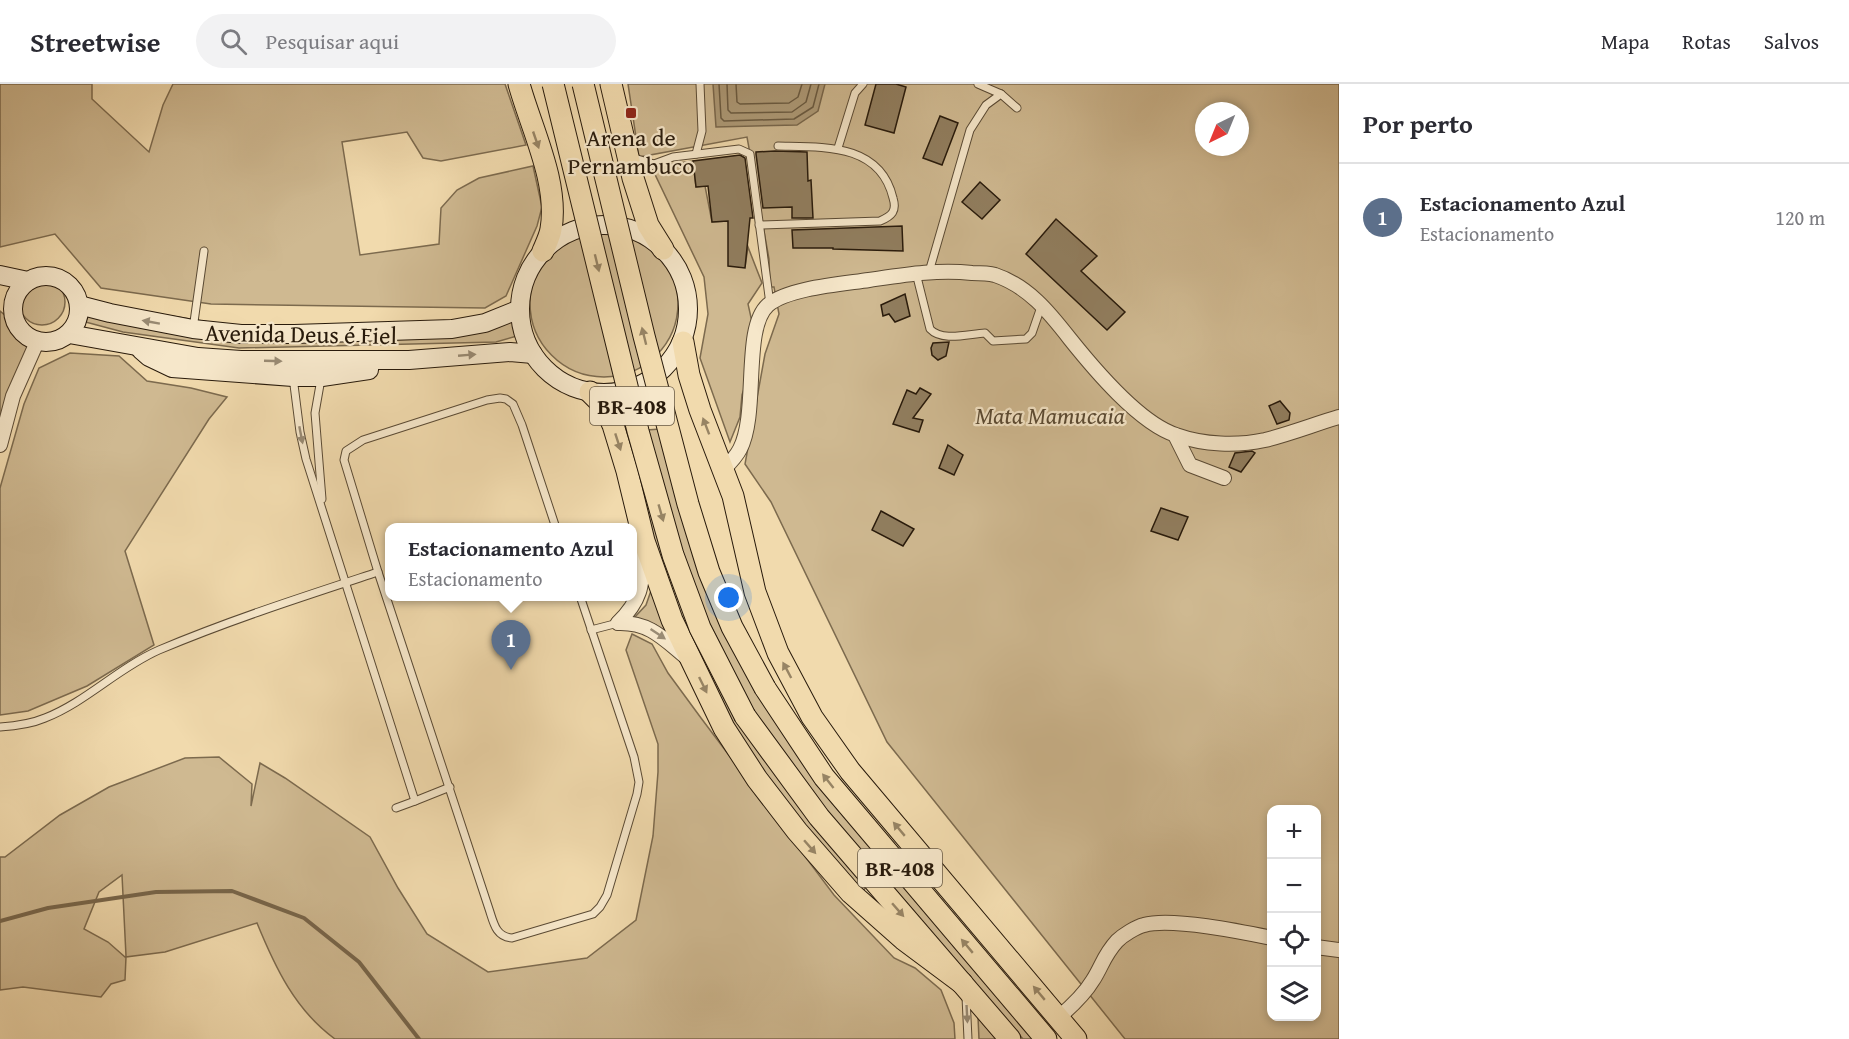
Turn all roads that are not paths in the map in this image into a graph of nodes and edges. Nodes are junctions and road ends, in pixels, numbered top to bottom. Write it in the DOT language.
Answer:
graph roads {
  1 [pos="519,84"];
  2 [pos="553,84"];
  3 [pos="583,84"];
  4 [pos="610,84"];
  5 [pos="700,84"];
  6 [pos="862,84"];
  7 [pos="978,84"];
  8 [pos="1001,94"];
  9 [pos="1017,108"];
  10 [pos="778,146"];
  11 [pos="838,148"];
  12 [pos="696,154"];
  13 [pos="628,156"];
  14 [pos="654,164"];
  15 [pos="633,178"];
  16 [pos="759,225"];
  17 [pos="663,249"];
  18 [pos="204,251"];
  19 [pos="543,251"];
  20 [pos="923,272"];
  21 [pos="0,275"];
  22 [pos="28,281"];
  23 [pos="770,304"];
  24 [pos="1042,304"];
  25 [pos="79,305"];
  26 [pos="520,309"];
  27 [pos="7,311"];
  28 [pos="193,328"];
  29 [pos="69,334"];
  30 [pos="37,342"];
  31 [pos="683,342"];
  32 [pos="138,347"];
  33 [pos="533,354"];
  34 [pos="409,360"];
  35 [pos="293,377"];
  36 [pos="322,377"];
  37 [pos="590,392"];
  38 [pos="1339,417"];
  39 [pos="1175,435"];
  40 [pos="0,445"];
  41 [pos="723,470"];
  42 [pos="1224,478"];
  43 [pos="323,507"];
  44 [pos="554,523"];
  45 [pos="644,541"];
  46 [pos="378,572"];
  47 [pos="345,583"];
  48 [pos="385,593"];
  49 [pos="637,600"];
  50 [pos="388,601"];
  51 [pos="581,601"];
  52 [pos="636,601"];
  53 [pos="618,623"];
  54 [pos="591,630"];
  55 [pos="691,661"];
  56 [pos="0,727"];
  57 [pos="450,787"];
  58 [pos="415,801"];
  59 [pos="396,808"];
  60 [pos="1267,937"];
  61 [pos="1321,948"];
  62 [pos="1339,950"];
  63 [pos="964,986"];
  64 [pos="1059,1017"];
  65 [pos="968,1039"];
  66 [pos="1010,1039"];
  67 [pos="1046,1039"];
  68 [pos="1076,1039"];
  1 -- 19 [label="highway, one-way"];
  2 -- 63 [label="highway, BR-408, one-way, bridge"];
  67 -- 3 [label="highway, BR-408, one-way, bridge"];
  4 -- 13 [label="highway"];
  5 -- 12 [label="lane"];
  6 -- 11 [label="lane"];
  7 -- 8 [label="lane"];
  8 -- 9 [label="lane"];
  8 -- 20 [label="lane"];
  10 -- 11 [label="lane"];
  11 -- 16 [label="lane"];
  12 -- 14 [label="lane"];
  12 -- 16 [label="lane"];
  13 -- 14 [label="lane"];
  13 -- 15 [label="highway"];
  14 -- 15 [label="lane"];
  15 -- 17 [label="highway"];
  16 -- 23 [label="lane"];
  17 -- 19 [label="main road"];
  17 -- 31 [label="main road"];
  18 -- 28 [label="lane"];
  19 -- 26 [label="main road"];
  20 -- 23 [label="street"];
  20 -- 24 [label="street"];
  20 -- 24 [label="lane"];
  21 -- 22 [label="main road"];
  22 -- 25 [label="main road"];
  22 -- 27 [label="main road"];
  23 -- 41 [label="street"];
  24 -- 39 [label="street"];
  28 -- 25 [label="main road, Avenida Deus é Fiel, one-way"];
  25 -- 29 [label="main road"];
  26 -- 28 [label="main road, Avenida Deus é Fiel"];
  26 -- 33 [label="main road"];
  27 -- 30 [label="main road"];
  29 -- 30 [label="main road"];
  29 -- 32 [label="main road, Avenida Deus é Fiel"];
  30 -- 40 [label="street"];
  31 -- 37 [label="main road"];
  41 -- 31 [label="highway, one-way"];
  32 -- 34 [label="main road, Avenida Deus é Fiel, one-way"];
  32 -- 35 [label="main road"];
  34 -- 33 [label="main road, Avenida Deus é Fiel, one-way"];
  33 -- 37 [label="main road"];
  34 -- 36 [label="main road"];
  35 -- 36 [label="main road"];
  35 -- 43 [label="lane, one-way"];
  36 -- 43 [label="lane"];
  37 -- 45 [label="highway, one-way"];
  38 -- 39 [label="street"];
  39 -- 42 [label="street"];
  64 -- 41 [label="highway, one-way"];
  43 -- 47 [label="lane"];
  44 -- 46 [label="lane"];
  45 -- 49 [label="street"];
  45 -- 55 [label="highway"];
  46 -- 47 [label="lane"];
  46 -- 48 [label="lane"];
  47 -- 56 [label="lane"];
  47 -- 58 [label="lane"];
  50 -- 57 [label="lane"];
  51 -- 54 [label="lane"];
  52 -- 53 [label="street"];
  53 -- 54 [label="lane"];
  53 -- 55 [label="street, one-way"];
  54 -- 57 [label="lane"];
  55 -- 63 [label="highway, one-way"];
  57 -- 58 [label="lane"];
  58 -- 59 [label="lane"];
  60 -- 64 [label="street"];
  61 -- 62 [label="street"];
  63 -- 65 [label="lane, one-way"];
  63 -- 66 [label="highway, BR-408"];
  64 -- 68 [label="highway"];
}
